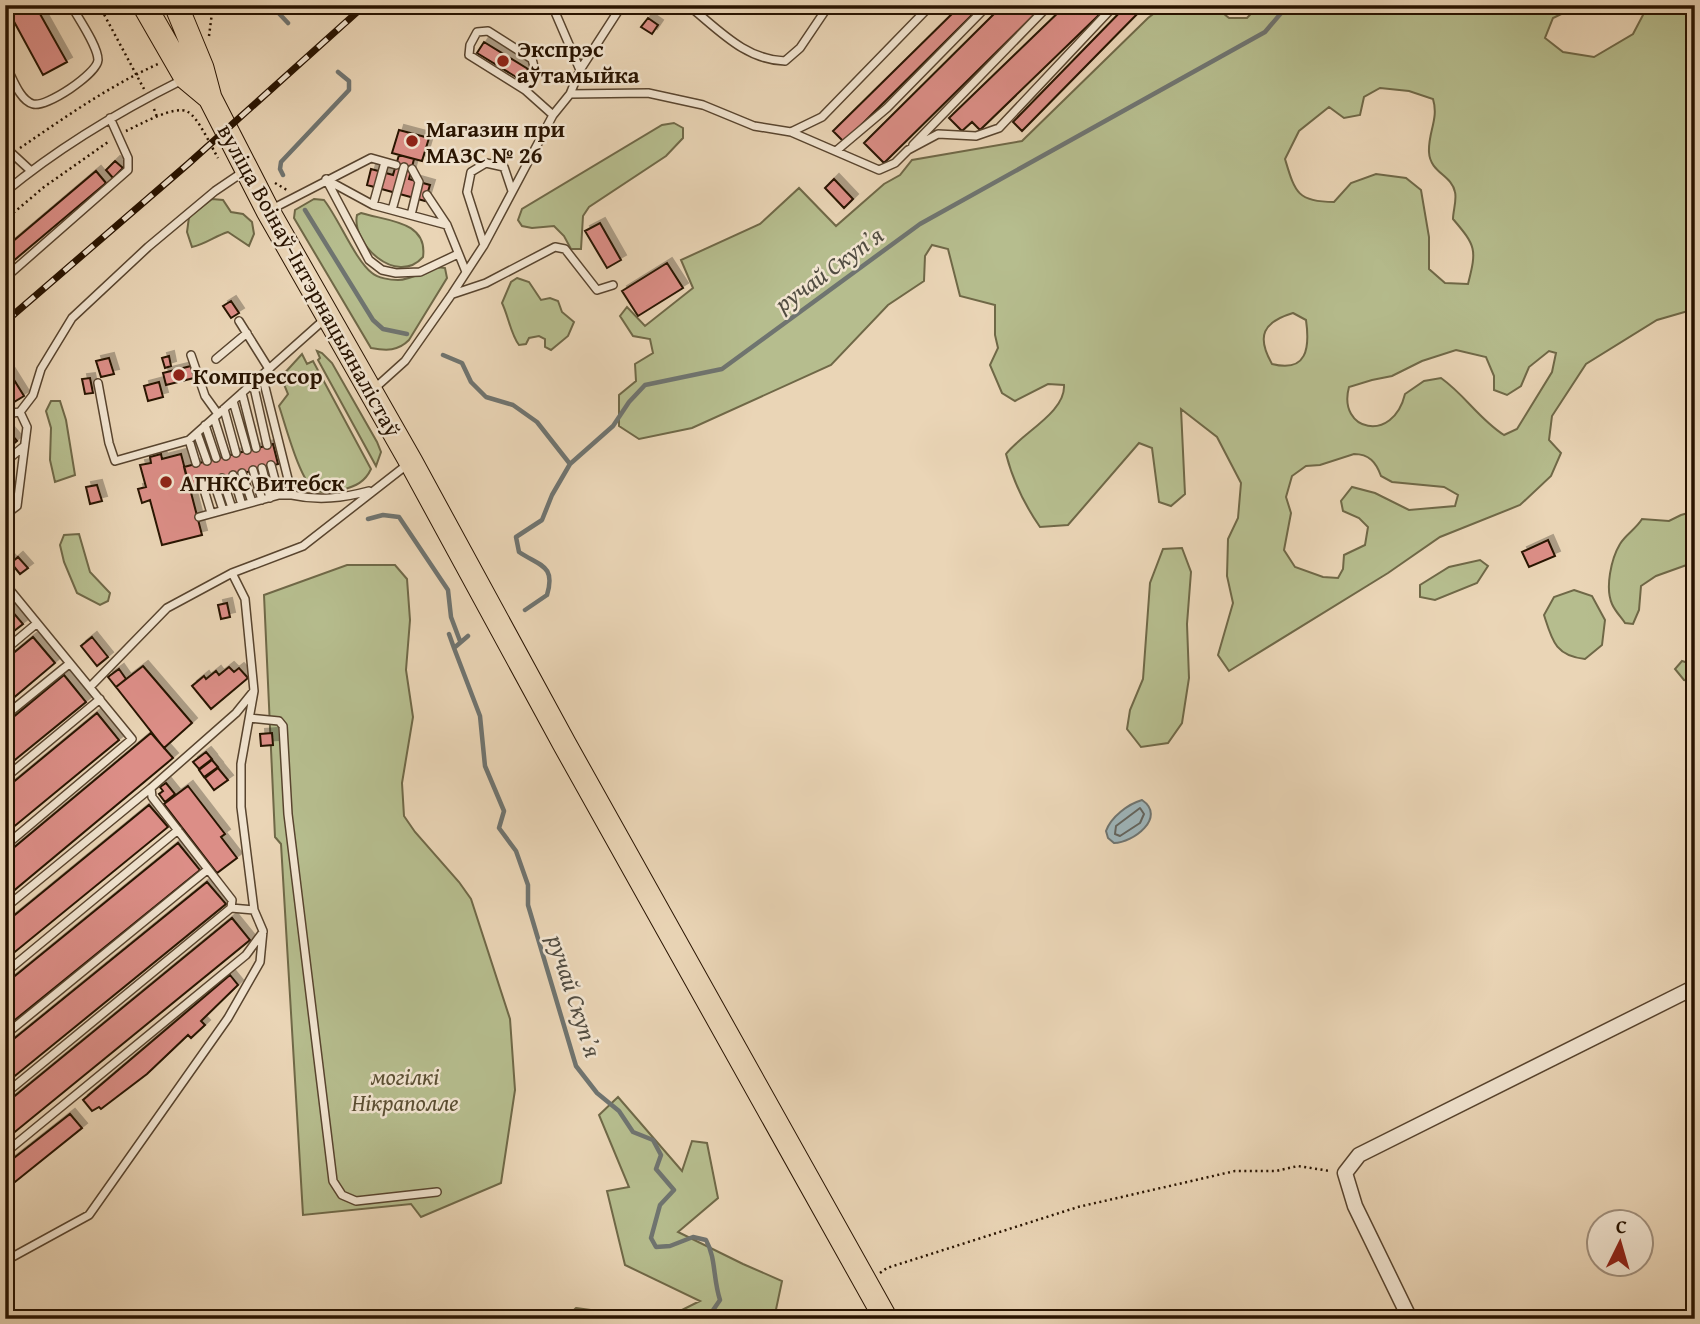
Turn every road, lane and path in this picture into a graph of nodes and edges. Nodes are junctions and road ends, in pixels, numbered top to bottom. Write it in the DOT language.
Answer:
graph roads {
  1 [pos="71,5"];
  2 [pos="99,5"];
  3 [pos="144,5"];
  4 [pos="176,5"];
  5 [pos="213,5"];
  6 [pos="552,5"];
  7 [pos="622,5"];
  8 [pos="688,5"];
  9 [pos="829,5"];
  10 [pos="930,5"];
  11 [pos="988,5"];
  12 [pos="1049,5"];
  13 [pos="1109,5"];
  14 [pos="203,43"];
  15 [pos="5,64"];
  16 [pos="158,64"];
  17 [pos="580,71"];
  18 [pos="194,73"];
  19 [pos="137,74"];
  20 [pos="144,90"];
  21 [pos="525,90"];
  22 [pos="570,94"];
  23 [pos="154,109"];
  24 [pos="554,115"];
  25 [pos="158,117"];
  26 [pos="110,118"];
  27 [pos="792,132"];
  28 [pos="118,134"];
  29 [pos="5,146"];
  30 [pos="908,150"];
  31 [pos="836,151"];
  32 [pos="12,153"];
  33 [pos="385,162"];
  34 [pos="404,167"];
  35 [pos="30,171"];
  36 [pos="239,175"];
  37 [pos="326,179"];
  38 [pos="512,191"];
  39 [pos="5,192"];
  40 [pos="427,195"];
  41 [pos="373,205"];
  42 [pos="392,209"];
  43 [pos="268,211"];
  44 [pos="411,215"];
  45 [pos="5,220"];
  46 [pos="447,225"];
  47 [pos="484,245"];
  48 [pos="458,254"];
  49 [pos="466,272"];
  50 [pos="5,278"];
  51 [pos="614,285"];
  52 [pos="452,294"];
  53 [pos="327,317"];
  54 [pos="239,321"];
  55 [pos="247,333"];
  56 [pos="191,355"];
  57 [pos="216,359"];
  58 [pos="269,369"];
  59 [pos="262,375"];
  60 [pos="98,383"];
  61 [pos="253,383"];
  62 [pos="370,392"];
  63 [pos="242,393"];
  64 [pos="233,401"];
  65 [pos="20,412"];
  66 [pos="5,414"];
  67 [pos="219,414"];
  68 [pos="205,425"];
  69 [pos="197,433"];
  70 [pos="189,440"];
  71 [pos="267,445"];
  72 [pos="24,446"];
  73 [pos="257,447"];
  74 [pos="247,450"];
  75 [pos="236,453"];
  76 [pos="226,456"];
  77 [pos="216,458"];
  78 [pos="206,461"];
  79 [pos="5,462"];
  80 [pos="411,462"];
  81 [pos="196,463"];
  82 [pos="271,465"];
  83 [pos="262,468"];
  84 [pos="253,470"];
  85 [pos="242,473"];
  86 [pos="233,475"];
  87 [pos="222,478"];
  88 [pos="213,480"];
  89 [pos="202,483"];
  90 [pos="373,489"];
  91 [pos="278,495"];
  92 [pos="292,495"];
  93 [pos="266,499"];
  94 [pos="252,502"];
  95 [pos="242,505"];
  96 [pos="232,508"];
  97 [pos="223,510"];
  98 [pos="212,513"];
  99 [pos="5,515"];
  100 [pos="199,516"];
  101 [pos="232,573"];
  102 [pos="5,584"];
  103 [pos="36,624"];
  104 [pos="5,650"];
  105 [pos="69,664"];
  106 [pos="90,687"];
  107 [pos="254,691"];
  108 [pos="100,699"];
  109 [pos="5,716"];
  110 [pos="250,718"];
  111 [pos="5,778"];
  112 [pos="151,788"];
  113 [pos="178,830"];
  114 [pos="5,846"];
  115 [pos="207,870"];
  116 [pos="5,908"];
  117 [pos="231,908"];
  118 [pos="254,910"];
  119 [pos="263,931"];
  120 [pos="5,973"];
  121 [pos="1695,987"];
  122 [pos="5,1035"];
  123 [pos="5,1094"];
  124 [pos="5,1153"];
  125 [pos="1345,1173"];
  126 [pos="437,1192"];
  127 [pos="5,1261"];
  128 [pos="866,1282"];
  129 [pos="886,1319"];
  130 [pos="1410,1319"];
  1 -- 15 [label="lane"];
  2 -- 19 [label="path"];
  3 -- 18 [label="main road, вуліца Воінаў-Інтэрнацыяналістаў"];
  4 -- 18 [label="main road, вуліца Воінаў-Інтэрнацыяналістаў"];
  5 -- 14 [label="path"];
  6 -- 17 [label="lane"];
  7 -- 17 [label="lane"];
  8 -- 9 [label="lane"];
  10 -- 27 [label="lane"];
  11 -- 31 [label="lane"];
  12 -- 30 [label="lane"];
  13 -- 30 [label="lane"];
  16 -- 19 [label="path"];
  17 -- 22 [label="lane"];
  18 -- 26 [label="lane"];
  18 -- 36 [label="main road, вуліца Воінаў-Інтэрнацыяналістаў"];
  19 -- 20 [label="path"];
  19 -- 32 [label="path"];
  21 -- 21 [label="lane"];
  21 -- 24 [label="lane"];
  22 -- 24 [label="lane"];
  22 -- 27 [label="lane"];
  23 -- 25 [label="path"];
  24 -- 38 [label="lane"];
  25 -- 28 [label="path"];
  25 -- 36 [label="path"];
  26 -- 28 [label="lane"];
  26 -- 35 [label="lane"];
  27 -- 31 [label="lane"];
  28 -- 45 [label="path"];
  28 -- 50 [label="lane"];
  29 -- 32 [label="lane"];
  30 -- 31 [label="lane"];
  32 -- 35 [label="lane"];
  33 -- 34 [label="lane"];
  33 -- 37 [label="lane"];
  33 -- 41 [label="lane"];
  34 -- 42 [label="lane"];
  34 -- 44 [label="lane"];
  35 -- 39 [label="lane"];
  36 -- 43 [label="main road, вуліца Воінаў-Інтэрнацыяналістаў"];
  36 -- 65 [label="lane"];
  37 -- 41 [label="lane"];
  37 -- 43 [label="lane"];
  37 -- 48 [label="lane"];
  38 -- 47 [label="lane"];
  38 -- 47 [label="lane"];
  40 -- 46 [label="lane"];
  41 -- 42 [label="lane"];
  42 -- 44 [label="lane"];
  43 -- 53 [label="main road, вуліца Воінаў-Інтэрнацыяналістаў"];
  44 -- 46 [label="lane"];
  46 -- 48 [label="lane"];
  47 -- 49 [label="lane"];
  48 -- 49 [label="lane"];
  49 -- 52 [label="lane"];
  51 -- 52 [label="lane"];
  52 -- 62 [label="lane"];
  53 -- 58 [label="lane"];
  53 -- 62 [label="main road, вуліца Воінаў-Інтэрнацыяналістаў"];
  54 -- 55 [label="lane"];
  55 -- 57 [label="lane"];
  55 -- 58 [label="lane"];
  56 -- 67 [label="lane"];
  58 -- 59 [label="lane"];
  59 -- 61 [label="lane"];
  59 -- 92 [label="lane"];
  60 -- 70 [label="lane"];
  61 -- 63 [label="lane"];
  61 -- 71 [label="lane"];
  62 -- 80 [label="main road, вуліца Воінаў-Інтэрнацыяналістаў"];
  63 -- 64 [label="lane"];
  63 -- 73 [label="lane"];
  64 -- 67 [label="lane"];
  64 -- 74 [label="lane"];
  65 -- 66 [label="lane"];
  65 -- 72 [label="lane"];
  67 -- 68 [label="lane"];
  67 -- 75 [label="lane"];
  67 -- 76 [label="lane"];
  68 -- 69 [label="lane"];
  68 -- 77 [label="lane"];
  69 -- 70 [label="lane"];
  69 -- 78 [label="lane"];
  70 -- 81 [label="lane"];
  72 -- 79 [label="lane"];
  72 -- 99 [label="lane"];
  80 -- 90 [label="lane"];
  80 -- 128 [label="main road, вуліца Воінаў-Інтэрнацыяналістаў"];
  82 -- 91 [label="lane"];
  83 -- 93 [label="lane"];
  84 -- 93 [label="lane"];
  85 -- 94 [label="lane"];
  86 -- 95 [label="lane"];
  87 -- 96 [label="lane"];
  88 -- 97 [label="lane"];
  89 -- 98 [label="lane"];
  90 -- 92 [label="lane"];
  90 -- 101 [label="lane"];
  91 -- 92 [label="lane"];
  91 -- 93 [label="lane"];
  93 -- 94 [label="lane"];
  94 -- 95 [label="lane"];
  95 -- 96 [label="lane"];
  96 -- 97 [label="lane"];
  97 -- 98 [label="lane"];
  98 -- 100 [label="lane"];
  101 -- 106 [label="lane"];
  101 -- 107 [label="lane"];
  102 -- 103 [label="lane"];
  103 -- 104 [label="lane"];
  103 -- 105 [label="lane"];
  105 -- 106 [label="lane"];
  105 -- 109 [label="lane"];
  106 -- 108 [label="lane"];
  107 -- 110 [label="lane"];
  107 -- 112 [label="lane"];
  108 -- 111 [label="lane"];
  108 -- 114 [label="lane"];
  110 -- 118 [label="lane"];
  110 -- 126 [label="lane"];
  112 -- 113 [label="lane"];
  112 -- 116 [label="lane"];
  113 -- 115 [label="lane"];
  113 -- 120 [label="lane"];
  115 -- 117 [label="lane"];
  115 -- 122 [label="lane"];
  117 -- 118 [label="lane"];
  117 -- 123 [label="lane"];
  118 -- 119 [label="lane"];
  119 -- 124 [label="lane"];
  119 -- 127 [label="lane"];
  121 -- 125 [label="street"];
  125 -- 128 [label="path"];
  125 -- 130 [label="street"];
  128 -- 129 [label="main road, вуліца Воінаў-Інтэрнацыяналістаў"];
}
